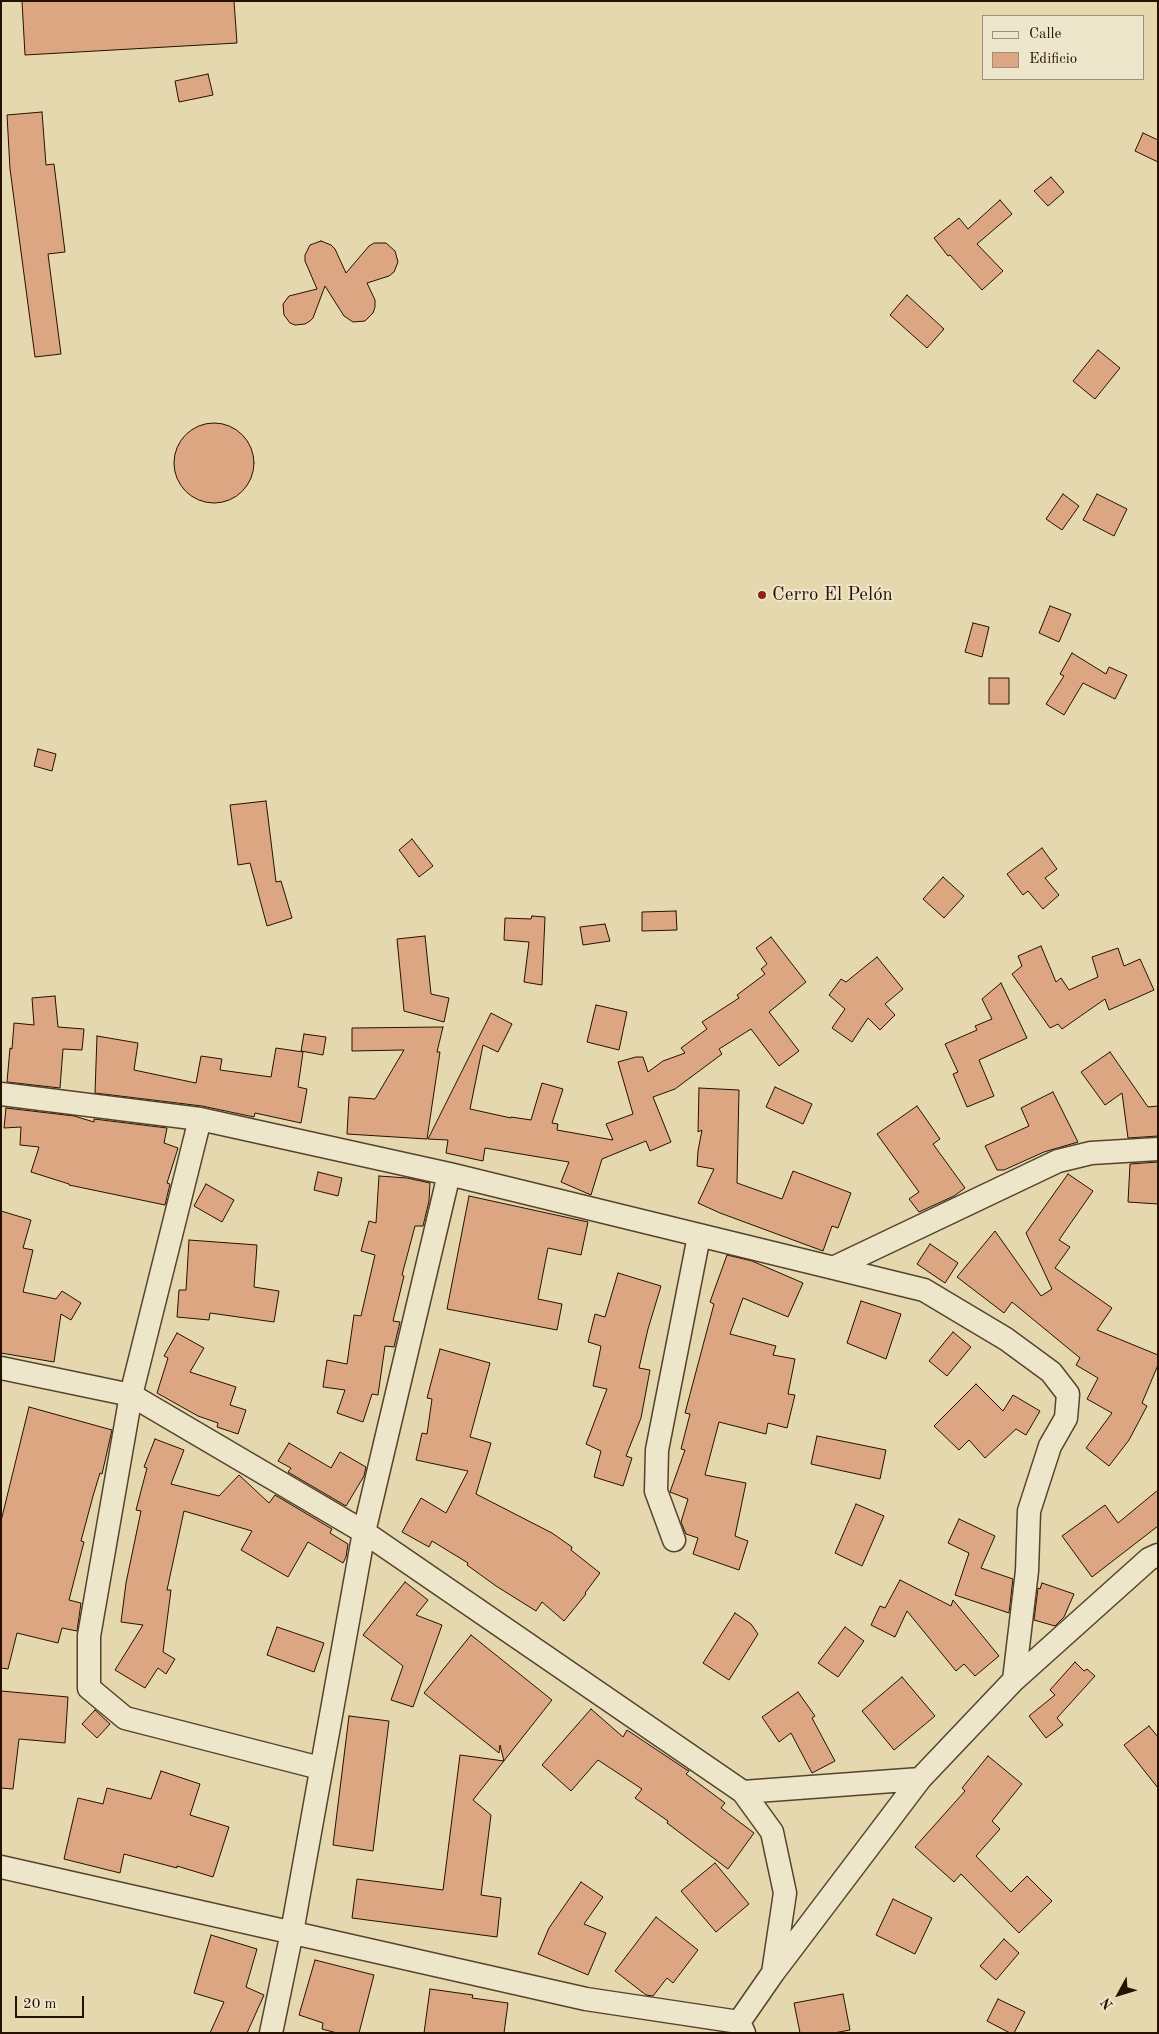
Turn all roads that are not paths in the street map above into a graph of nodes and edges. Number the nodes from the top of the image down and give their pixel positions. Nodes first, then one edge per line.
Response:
1 (1, 1094) edge
2 (200, 1119) junction
3 (1158, 1149) edge
4 (449, 1174) junction
5 (699, 1236) junction
6 (833, 1268) junction
7 (1, 1368) edge
8 (131, 1395) junction
9 (364, 1532) junction
10 (674, 1540) dead end
11 (1158, 1555) edge
12 (1014, 1680) junction
13 (320, 1768) junction
14 (920, 1779) junction
15 (743, 1792) junction
16 (1, 1866) edge
17 (292, 1932) junction
18 (773, 1973) junction
19 (742, 2027) edge
20 (271, 2033) edge

1 - 2 street
2 - 4 street
2 - 8 street
3 - 6 street
4 - 5 street
4 - 9 street
5 - 6 street
5 - 10 street
6 - 12 street
7 - 8 street
8 - 9 street
8 - 13 street
9 - 13 street
9 - 15 street
11 - 12 street
12 - 14 street
13 - 17 street
14 - 15 street
14 - 18 street
15 - 18 street
16 - 17 street
17 - 19 street
17 - 20 street
18 - 19 street

